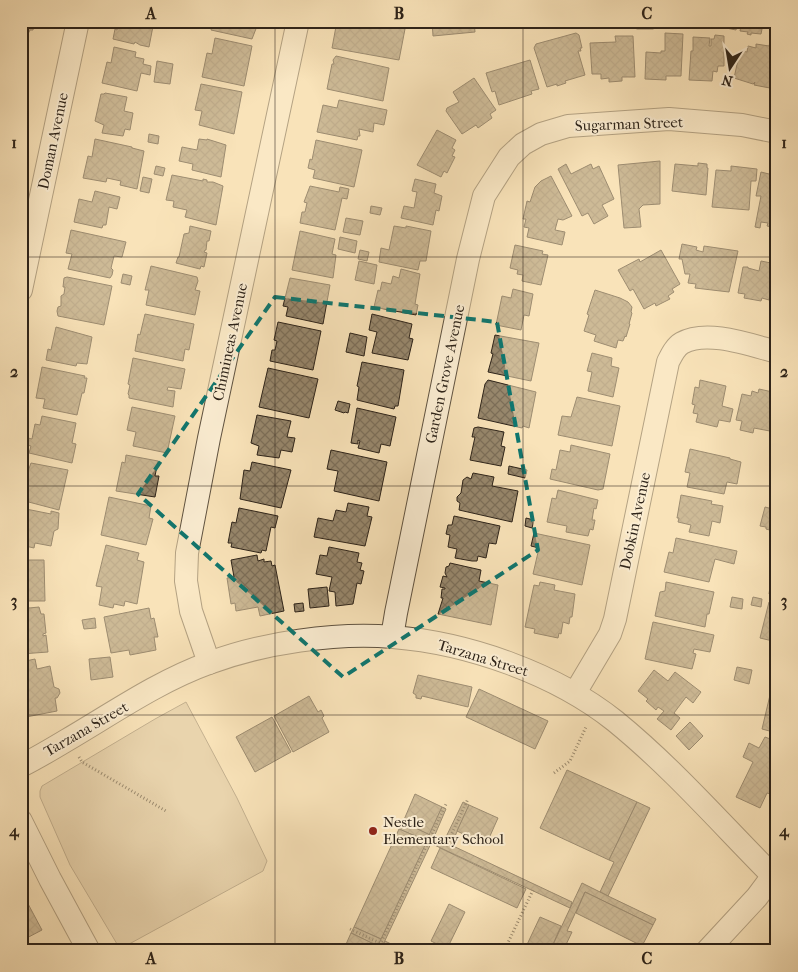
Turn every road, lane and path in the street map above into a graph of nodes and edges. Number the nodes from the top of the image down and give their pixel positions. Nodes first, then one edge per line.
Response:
1 (78, 21) edge
2 (298, 21) edge
3 (777, 132) edge
4 (541, 134) joint
5 (21, 290) edge
6 (777, 352) edge
7 (392, 637) junction
8 (209, 663) junction
9 (575, 693) junction
10 (586, 727) dead end
11 (79, 757) dead end
12 (21, 766) edge
13 (554, 773) dead end
14 (468, 800) dead end
15 (446, 804) dead end
16 (166, 811) dead end
17 (21, 821) edge
18 (446, 846) dead end
19 (775, 876) edge
20 (534, 888) dead end
21 (350, 929) dead end
22 (381, 943) junction
23 (89, 951) edge
24 (378, 951) edge
25 (397, 951) edge
26 (504, 951) edge
27 (707, 951) edge

1 - 5 street, Doman Avenue
2 - 8 street, Chimineas Avenue
3 - 4 street, Sugarman Street
4 - 7 street, Garden Grove Avenue
6 - 9 street, Dobkin Avenue
7 - 8 street, Tarzana Street
7 - 9 street, Tarzana Street
8 - 12 street, Tarzana Street
9 - 19 street, Tarzana Street
10 - 13 path
11 - 16 path
14 - 18 path
15 - 22 path
17 - 23 street
19 - 27 street
20 - 26 path
21 - 22 path
22 - 24 path
22 - 25 path

